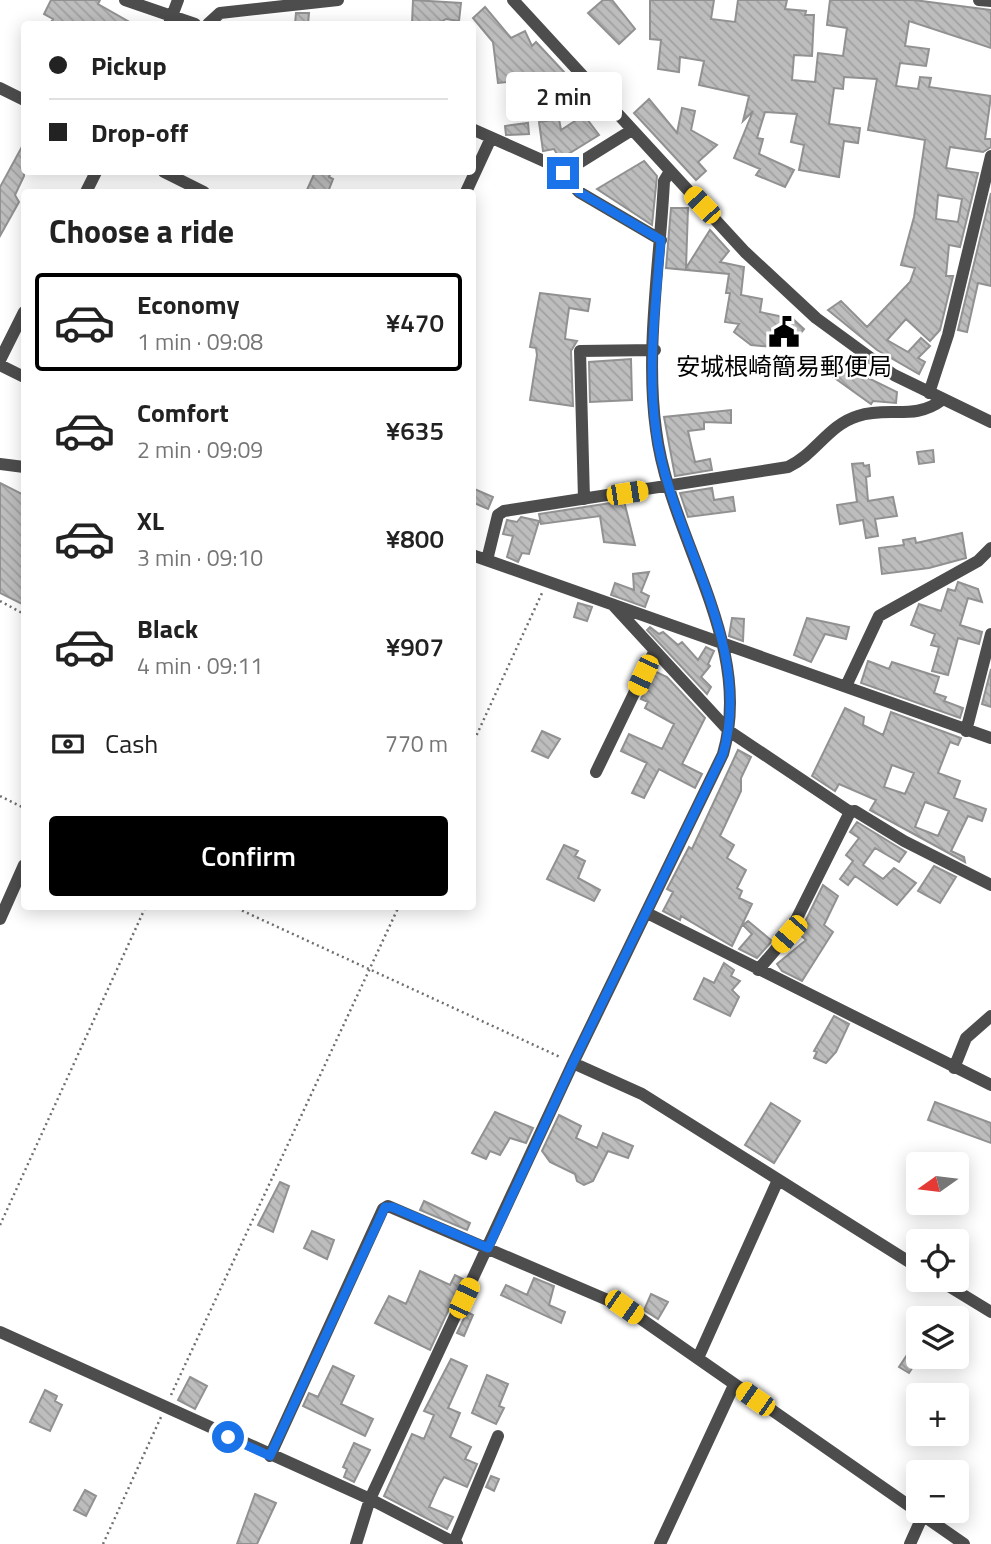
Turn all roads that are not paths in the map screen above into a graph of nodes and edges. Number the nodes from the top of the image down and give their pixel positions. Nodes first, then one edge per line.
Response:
1 (125, 0) edge
2 (178, 0) edge
3 (338, 0) edge
4 (513, 0) edge
5 (979, 0) edge
6 (991, 1) edge
7 (171, 20) edge
8 (211, 21) edge
9 (0, 88) edge
10 (21, 98) edge
11 (632, 130) junction
12 (476, 131) edge
13 (491, 138) junction
14 (991, 156) edge
15 (476, 170) edge
16 (670, 171) junction
17 (563, 173) junction
18 (170, 175) edge
19 (198, 189) edge
20 (661, 240) junction
21 (21, 318) edge
22 (654, 350) junction
23 (0, 362) edge
24 (21, 375) edge
25 (929, 393) junction
26 (942, 400) junction
27 (991, 422) edge
28 (0, 464) edge
29 (21, 467) edge
30 (670, 486) junction
31 (584, 499) junction
32 (991, 548) edge
33 (476, 556) edge
34 (487, 560) junction
35 (612, 604) junction
36 (991, 634) edge
37 (723, 645) junction
38 (654, 652) junction
39 (846, 686) junction
40 (966, 730) junction
41 (729, 731) junction
42 (991, 738) edge
43 (596, 772) dead end
44 (850, 812) junction
45 (21, 872) edge
46 (991, 885) edge
47 (647, 913) junction
48 (0, 919) edge
49 (758, 970) junction
50 (991, 1016) edge
51 (573, 1063) junction
52 (954, 1068) junction
53 (991, 1085) edge
54 (778, 1180) junction
55 (488, 1248) junction
56 (906, 1260) edge
57 (958, 1292) edge
58 (991, 1312) edge
59 (0, 1332) edge
60 (698, 1358) junction
61 (734, 1385) junction
62 (498, 1436) dead end
63 (270, 1456) junction
64 (370, 1499) junction
65 (906, 1503) edge
66 (919, 1523) edge
67 (934, 1523) edge
68 (456, 1543) edge
69 (356, 1544) edge
70 (660, 1544) edge
71 (910, 1544) edge
72 (964, 1544) edge

1 - 7 street
2 - 7 street
3 - 8 street
4 - 11 street
5 - 6 street
9 - 10 street
11 - 16 street
11 - 17 street
12 - 13 street
13 - 15 street
13 - 17 street
14 - 25 street
16 - 20 street
16 - 25 street
17 - 20 street
18 - 19 street
20 - 22 street
21 - 23 street
22 - 30 street
22 - 31 street
23 - 24 street
25 - 26 street
26 - 27 street
26 - 30 street
28 - 29 street
30 - 31 street
30 - 37 street
31 - 34 street
32 - 39 street
33 - 34 street
34 - 35 street
35 - 37 street
35 - 38 street
36 - 40 street
37 - 39 street
37 - 41 street
38 - 41 street
38 - 43 street
39 - 40 street
40 - 42 street
41 - 44 street
41 - 47 street
44 - 46 street
44 - 49 street
45 - 48 street
47 - 49 street
47 - 51 street
49 - 52 street
50 - 52 street
51 - 54 street
51 - 55 street
52 - 53 street
54 - 56 street
54 - 60 street
55 - 60 street
55 - 63 street
55 - 64 street
57 - 58 street
59 - 63 street
60 - 61 street
61 - 65 street
61 - 70 street
62 - 68 street
63 - 64 street
64 - 68 street
64 - 69 street
66 - 71 street
67 - 72 street

